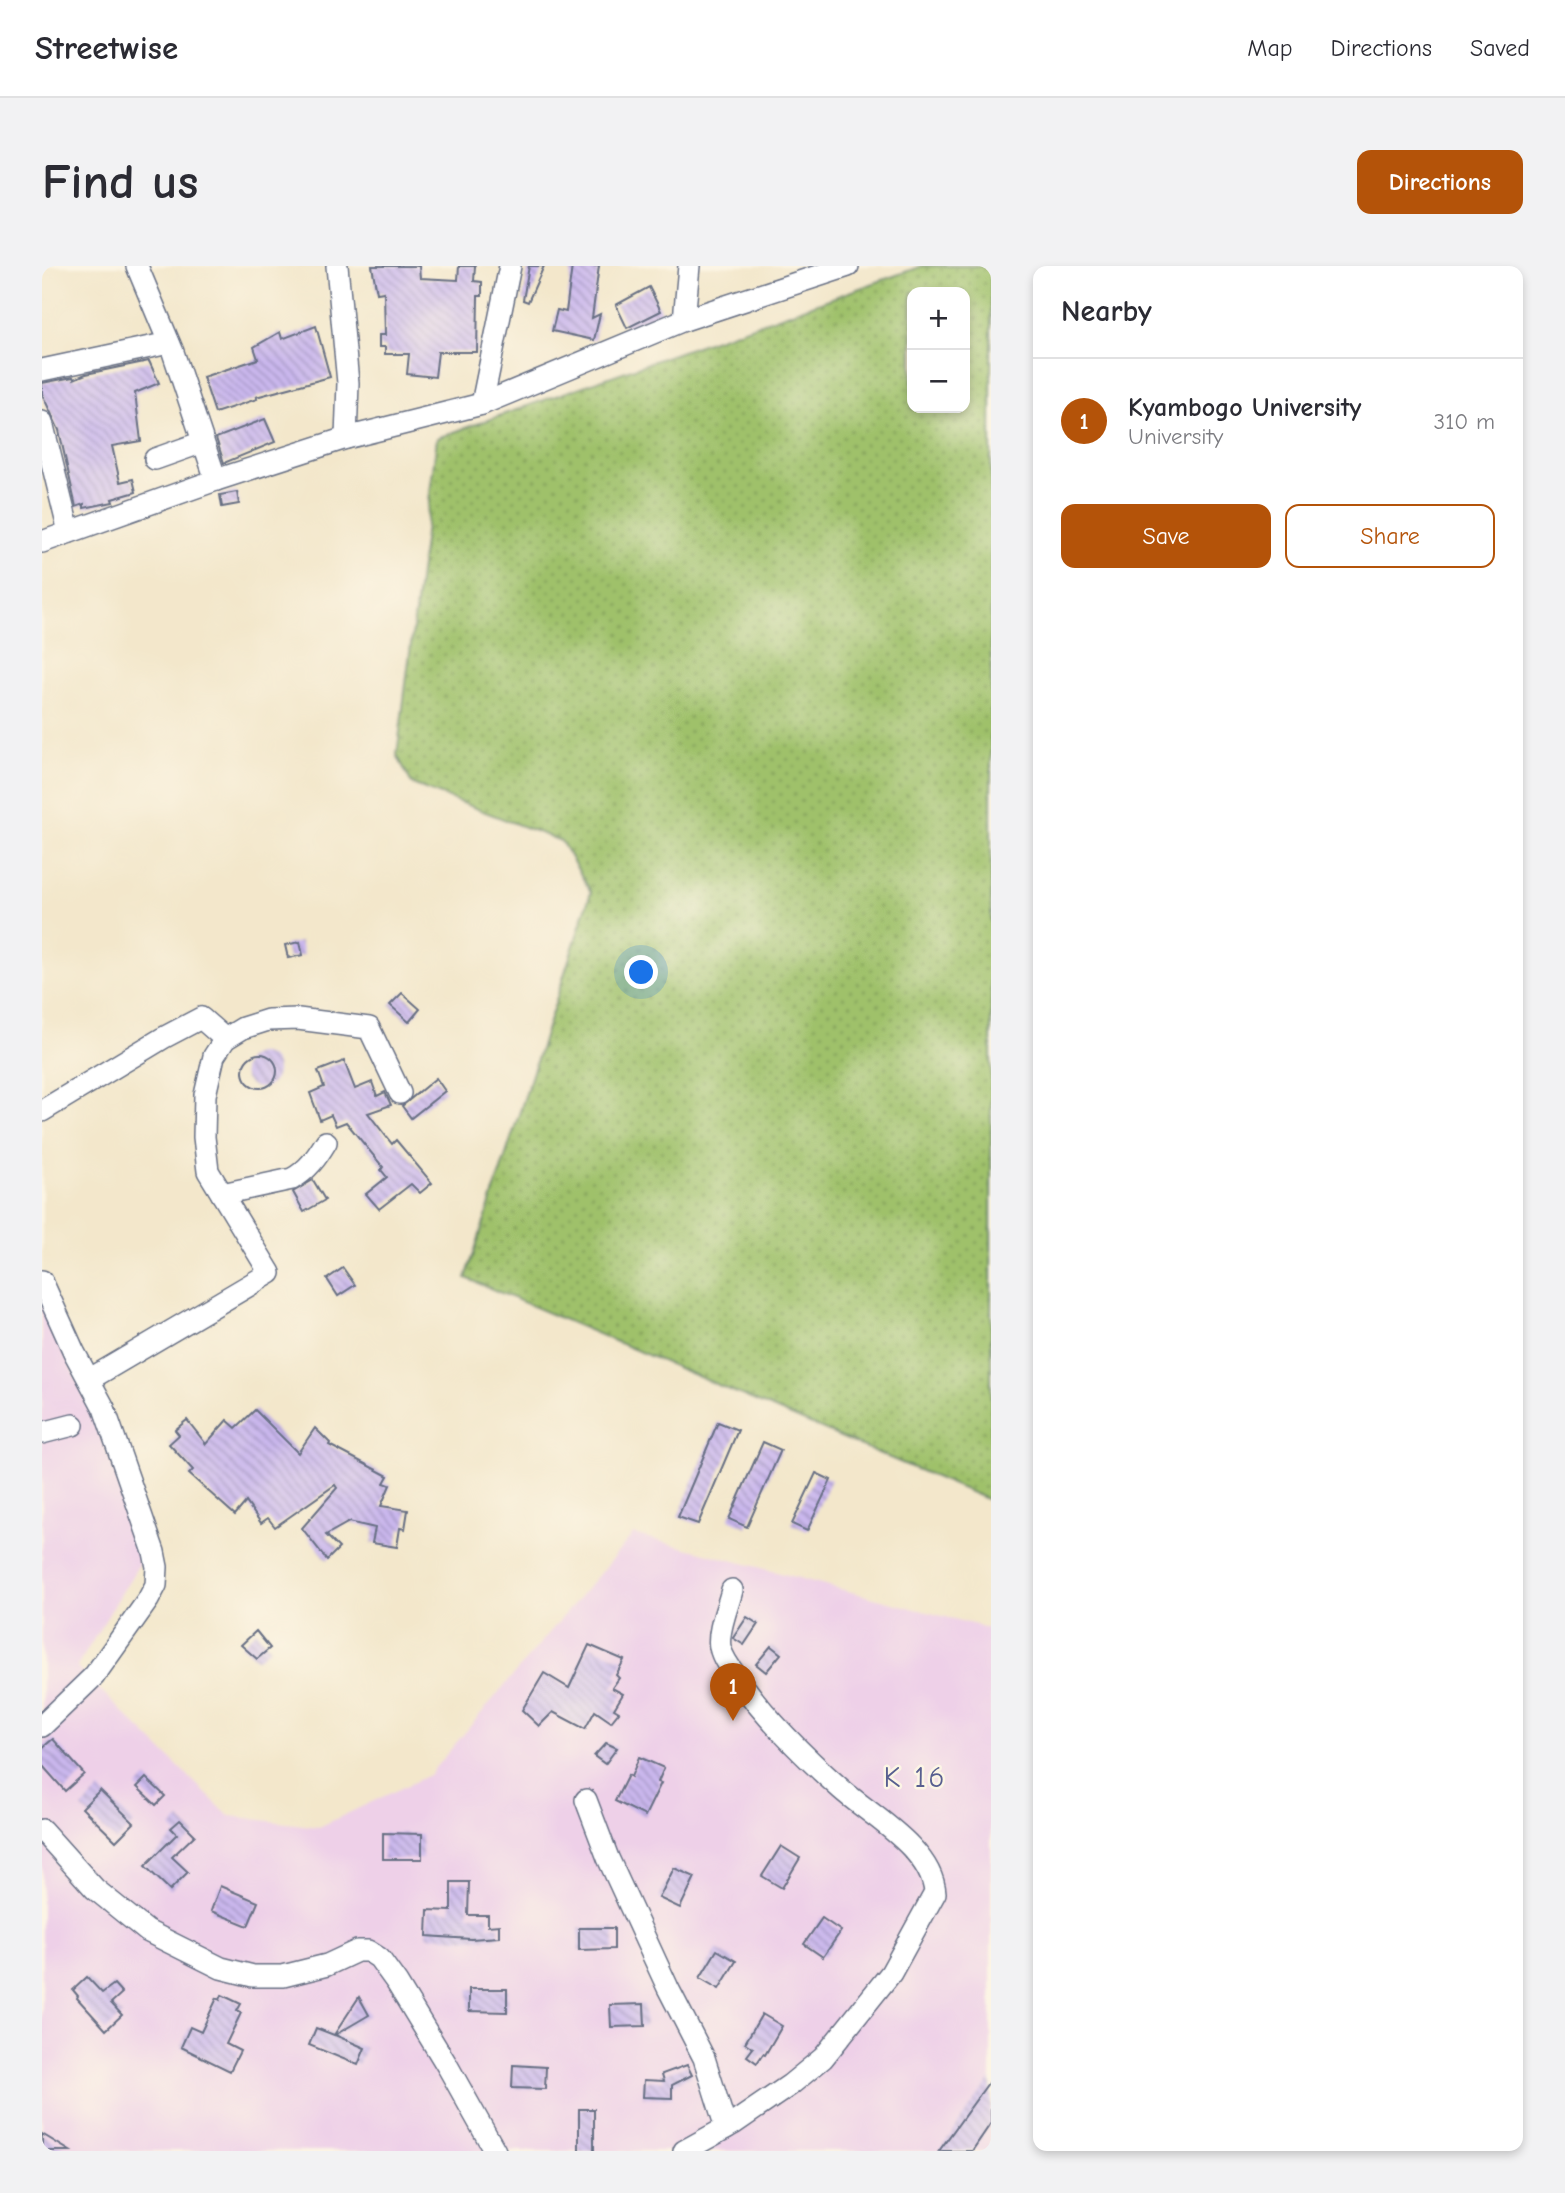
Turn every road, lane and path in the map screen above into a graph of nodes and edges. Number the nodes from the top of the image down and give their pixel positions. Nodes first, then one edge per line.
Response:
1 (137, 266) edge
2 (337, 266) edge
3 (510, 266) edge
4 (689, 266) edge
5 (848, 266) edge
6 (684, 320) junction
7 (169, 343) junction
8 (42, 370) edge
9 (482, 404) junction
10 (42, 422) edge
11 (346, 438) junction
12 (202, 443) junction
13 (155, 459) dead end
14 (216, 480) junction
15 (69, 532) junction
16 (42, 542) edge
17 (225, 1039) junction
18 (401, 1093) dead end
19 (42, 1111) edge
20 (326, 1142) dead end
21 (222, 1194) junction
22 (42, 1281) edge
23 (90, 1379) junction
24 (73, 1425) dead end
25 (42, 1433) edge
26 (732, 1590) dead end
27 (42, 1726) edge
28 (586, 1800) dead end
29 (42, 1830) edge
30 (726, 2128) junction
31 (495, 2151) edge
32 (684, 2151) edge

1 - 7 street
2 - 11 street
3 - 9 street
4 - 6 street
5 - 6 street
6 - 9 street
7 - 8 street
7 - 12 street
9 - 11 street
10 - 15 street
11 - 14 street
12 - 13 street
12 - 14 street
14 - 15 street
15 - 16 street
17 - 18 street
17 - 19 street
17 - 21 street
20 - 21 street
21 - 23 street
22 - 23 street
23 - 27 street
24 - 25 street
26 - 30 street
28 - 30 street
29 - 31 street
30 - 32 street

